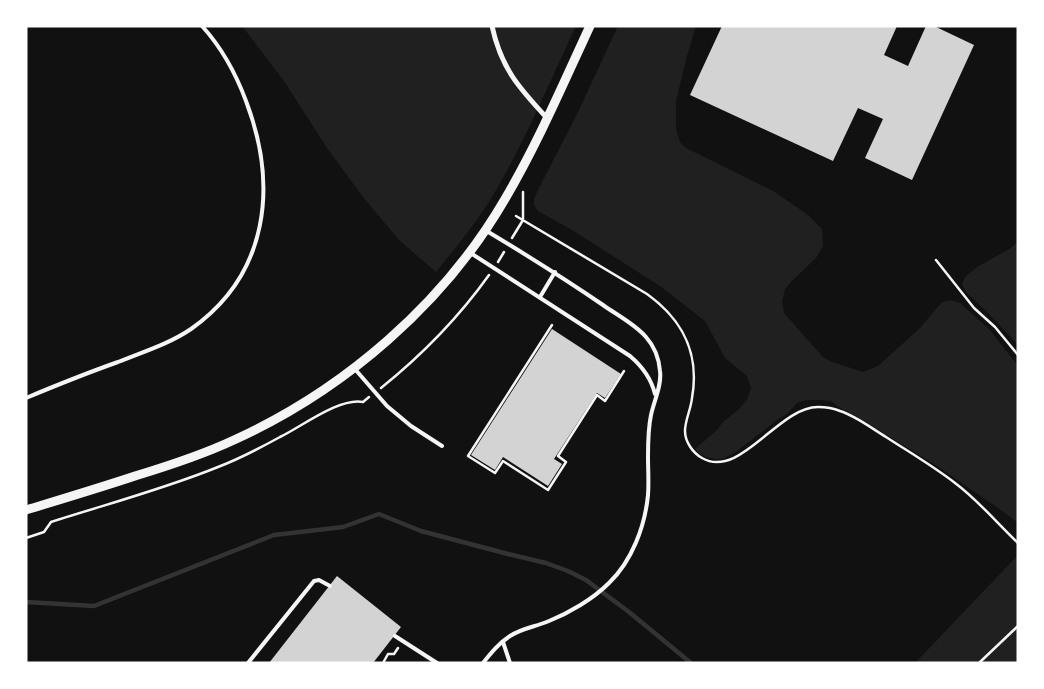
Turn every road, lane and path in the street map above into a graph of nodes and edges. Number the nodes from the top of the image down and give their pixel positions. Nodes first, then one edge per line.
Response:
1 (202, 26) edge
2 (492, 26) edge
3 (590, 26) edge
4 (547, 118) junction
5 (522, 168) junction
6 (516, 216) dead end
7 (523, 220) junction
8 (486, 230) junction
9 (509, 244) junction
10 (469, 252) junction
11 (936, 260) dead end
12 (494, 268) junction
13 (555, 272) junction
14 (540, 297) junction
15 (552, 325) dead end
16 (1018, 355) edge
17 (354, 368) junction
18 (624, 371) dead end
19 (376, 392) junction
20 (656, 396) junction
21 (26, 398) edge
22 (442, 446) dead end
23 (26, 510) edge
24 (1018, 543) edge
25 (330, 586) dead end
26 (1018, 626) edge
27 (395, 636) dead end
28 (503, 642) junction
29 (399, 647) dead end
30 (248, 663) edge
31 (383, 663) edge
32 (437, 663) edge
33 (483, 663) edge
34 (510, 663) edge
35 (979, 663) edge

1 - 21 lane
2 - 4 street
3 - 4 street
4 - 5 street
5 - 7 path
5 - 8 street
6 - 7 path
7 - 9 path
7 - 24 path
8 - 9 lane
8 - 10 street
9 - 12 path
9 - 13 lane
10 - 12 lane
10 - 17 street
11 - 16 path
12 - 14 lane
12 - 19 path
13 - 14 lane
13 - 20 lane
14 - 20 lane
15 - 18 path
17 - 19 lane
17 - 23 street
19 - 22 lane
20 - 28 lane
25 - 30 lane
26 - 35 path
27 - 32 lane
28 - 33 lane
28 - 34 lane
29 - 31 path

